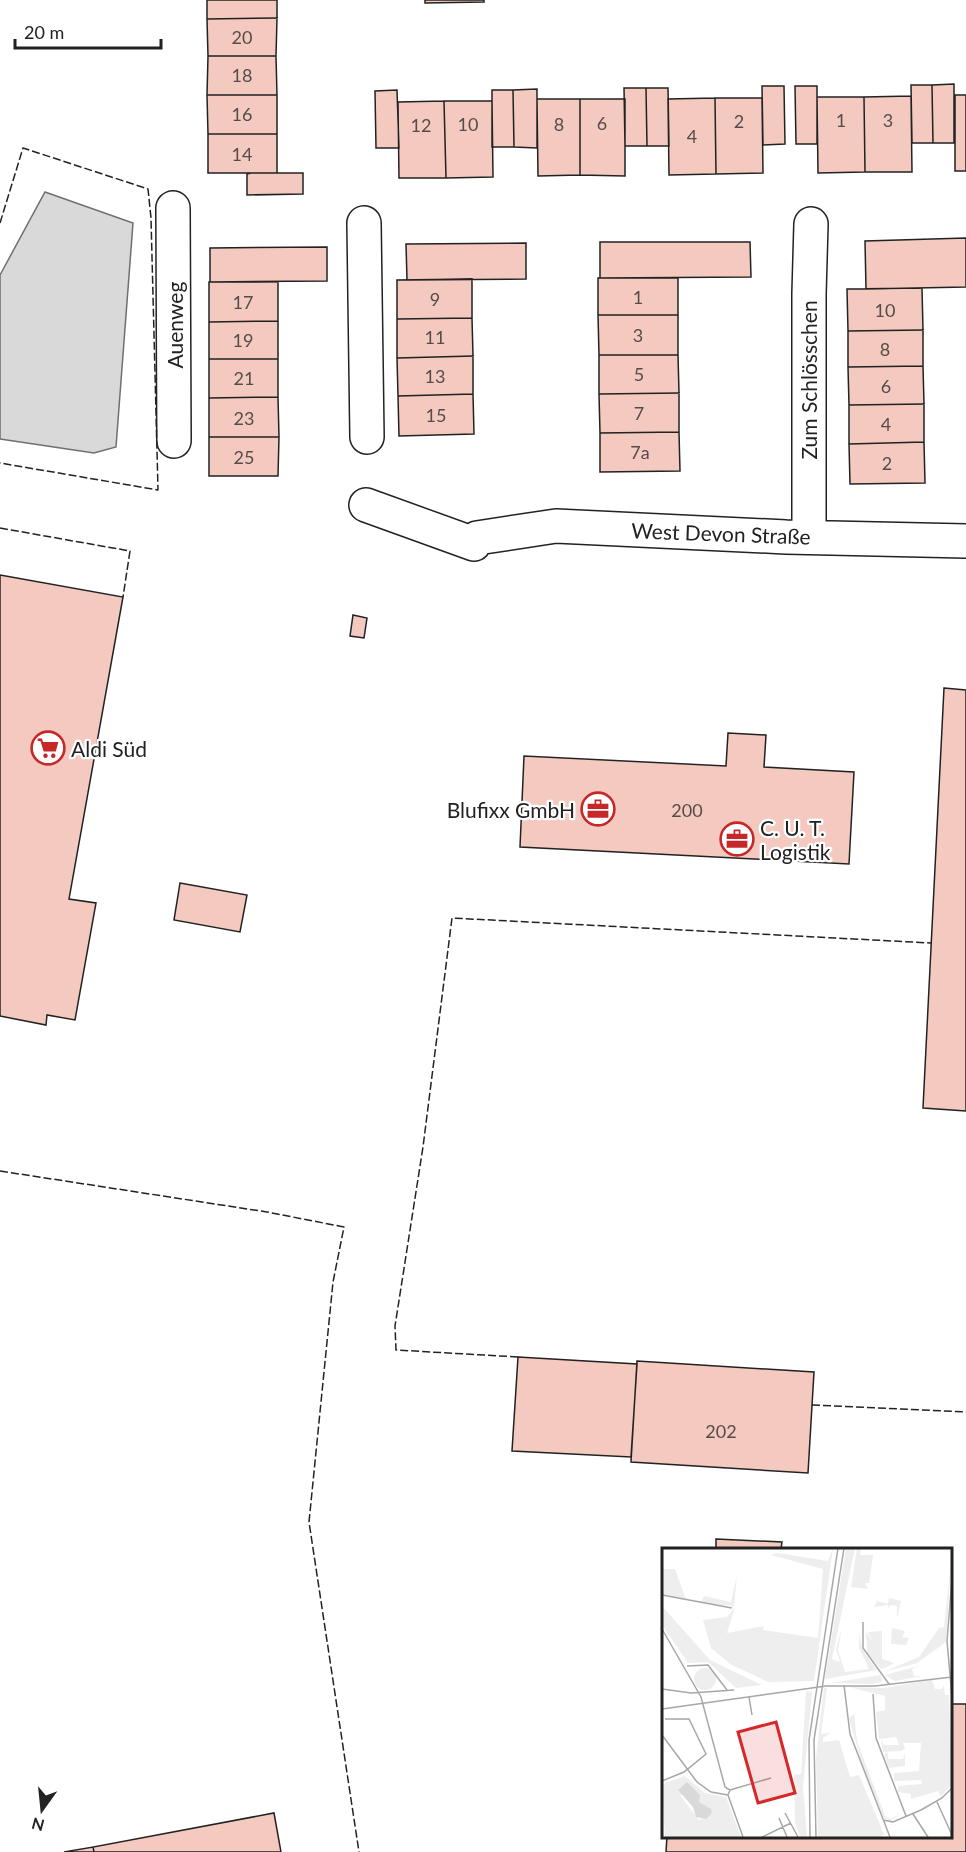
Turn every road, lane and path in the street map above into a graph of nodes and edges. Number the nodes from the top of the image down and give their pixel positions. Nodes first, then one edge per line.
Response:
1 (173, 208) dead end
2 (364, 223) dead end
3 (811, 224) dead end
4 (367, 437) dead end
5 (174, 441) dead end
6 (366, 505) dead end
7 (809, 537) junction
8 (966, 541) edge

1 - 5 street, Auenweg
2 - 4 street
3 - 7 street, Zum Schlösschen
6 - 7 street, West Devon Straße
7 - 8 street, West Devon Straße

